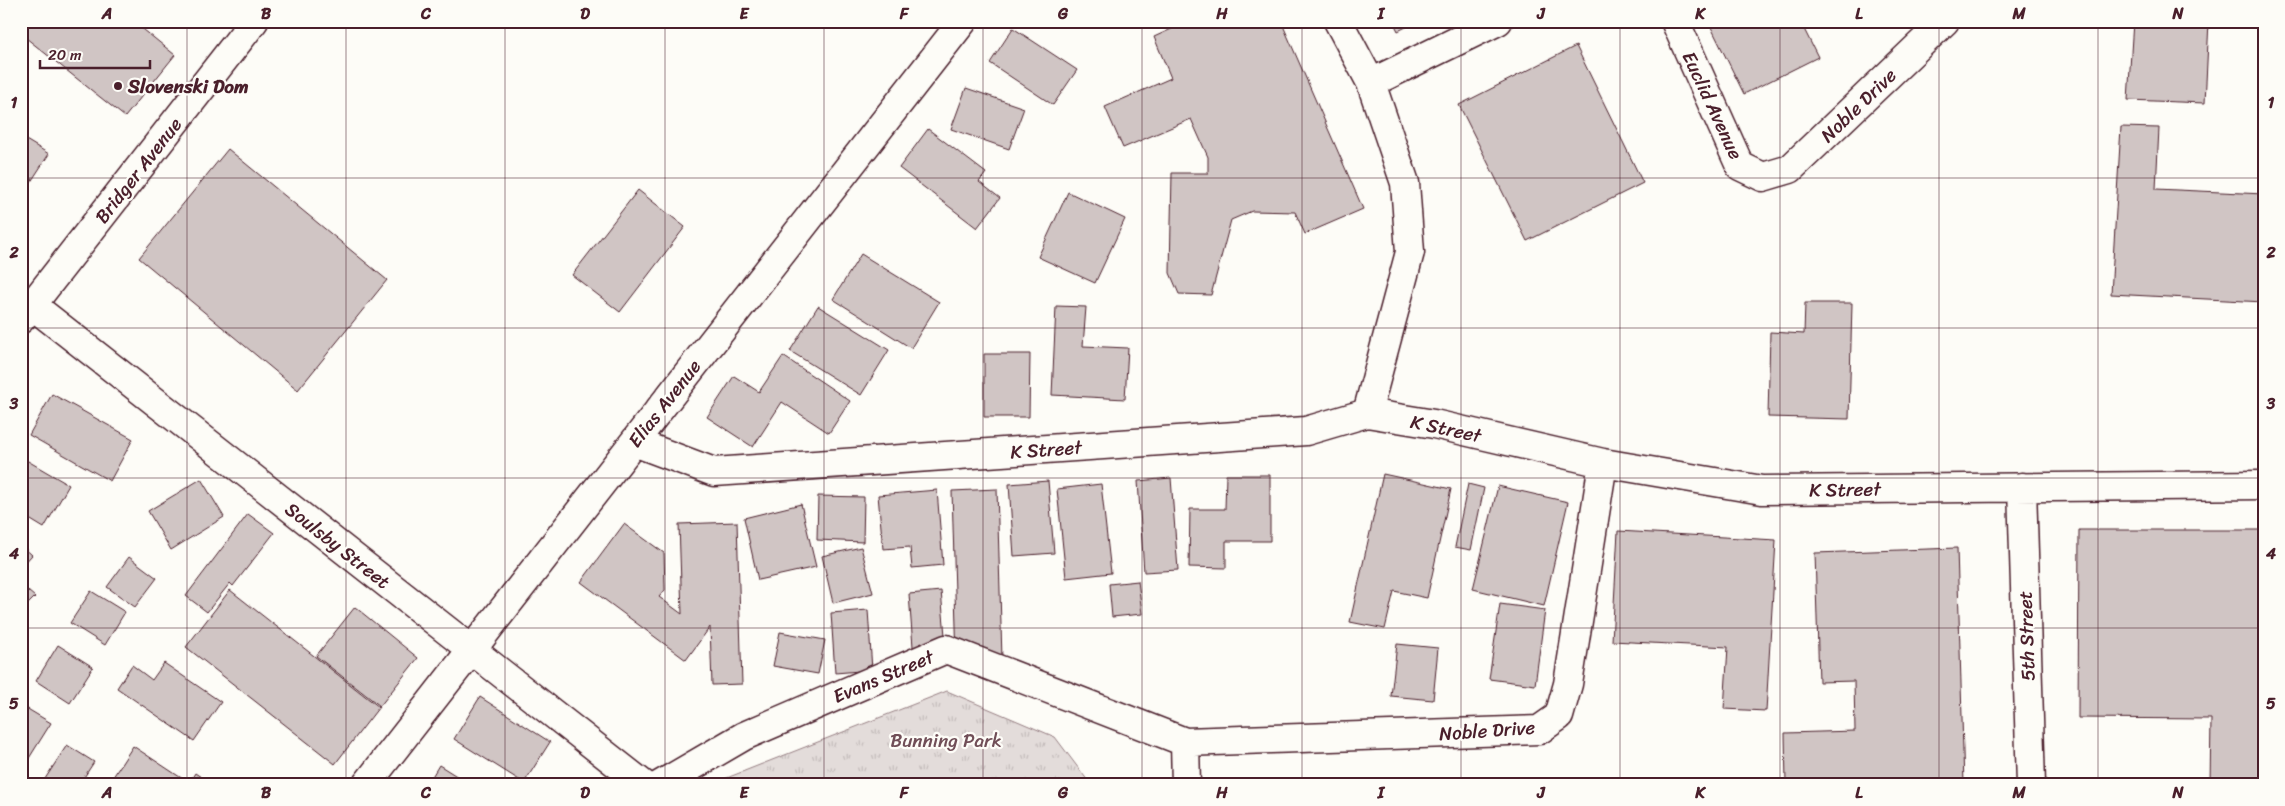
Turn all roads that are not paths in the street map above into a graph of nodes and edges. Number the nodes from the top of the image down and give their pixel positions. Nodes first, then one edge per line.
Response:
1 (254, 21) edge
2 (963, 21) edge
3 (1338, 21) edge
4 (1498, 21) edge
5 (1675, 21) edge
6 (1945, 21) edge
7 (1371, 83) junction
8 (1763, 177) joint
9 (27, 312) edge
10 (1367, 413) junction
11 (634, 442) junction
12 (1603, 462) junction
13 (2264, 485) edge
14 (2022, 487) junction
15 (471, 649) junction
16 (1185, 742) junction
17 (366, 785) edge
18 (644, 785) edge
19 (660, 785) edge
20 (1186, 785) edge
21 (2031, 785) edge

1 - 9 street, Bridger Avenue
2 - 11 street, Elias Avenue
3 - 7 street
4 - 7 street
5 - 8 street, Euclid Avenue
6 - 8 street, Noble Drive
7 - 10 street
9 - 15 street, Soulsby Street
10 - 11 street, K Street
10 - 12 street, K Street
11 - 15 street, Elias Avenue
12 - 14 street, K Street
12 - 16 street, Noble Drive
13 - 14 street, K Street
14 - 21 street, 5th Street
15 - 17 street, Elias Avenue
15 - 18 street, Soulsby Street
16 - 19 street, Evans Street
16 - 20 street

